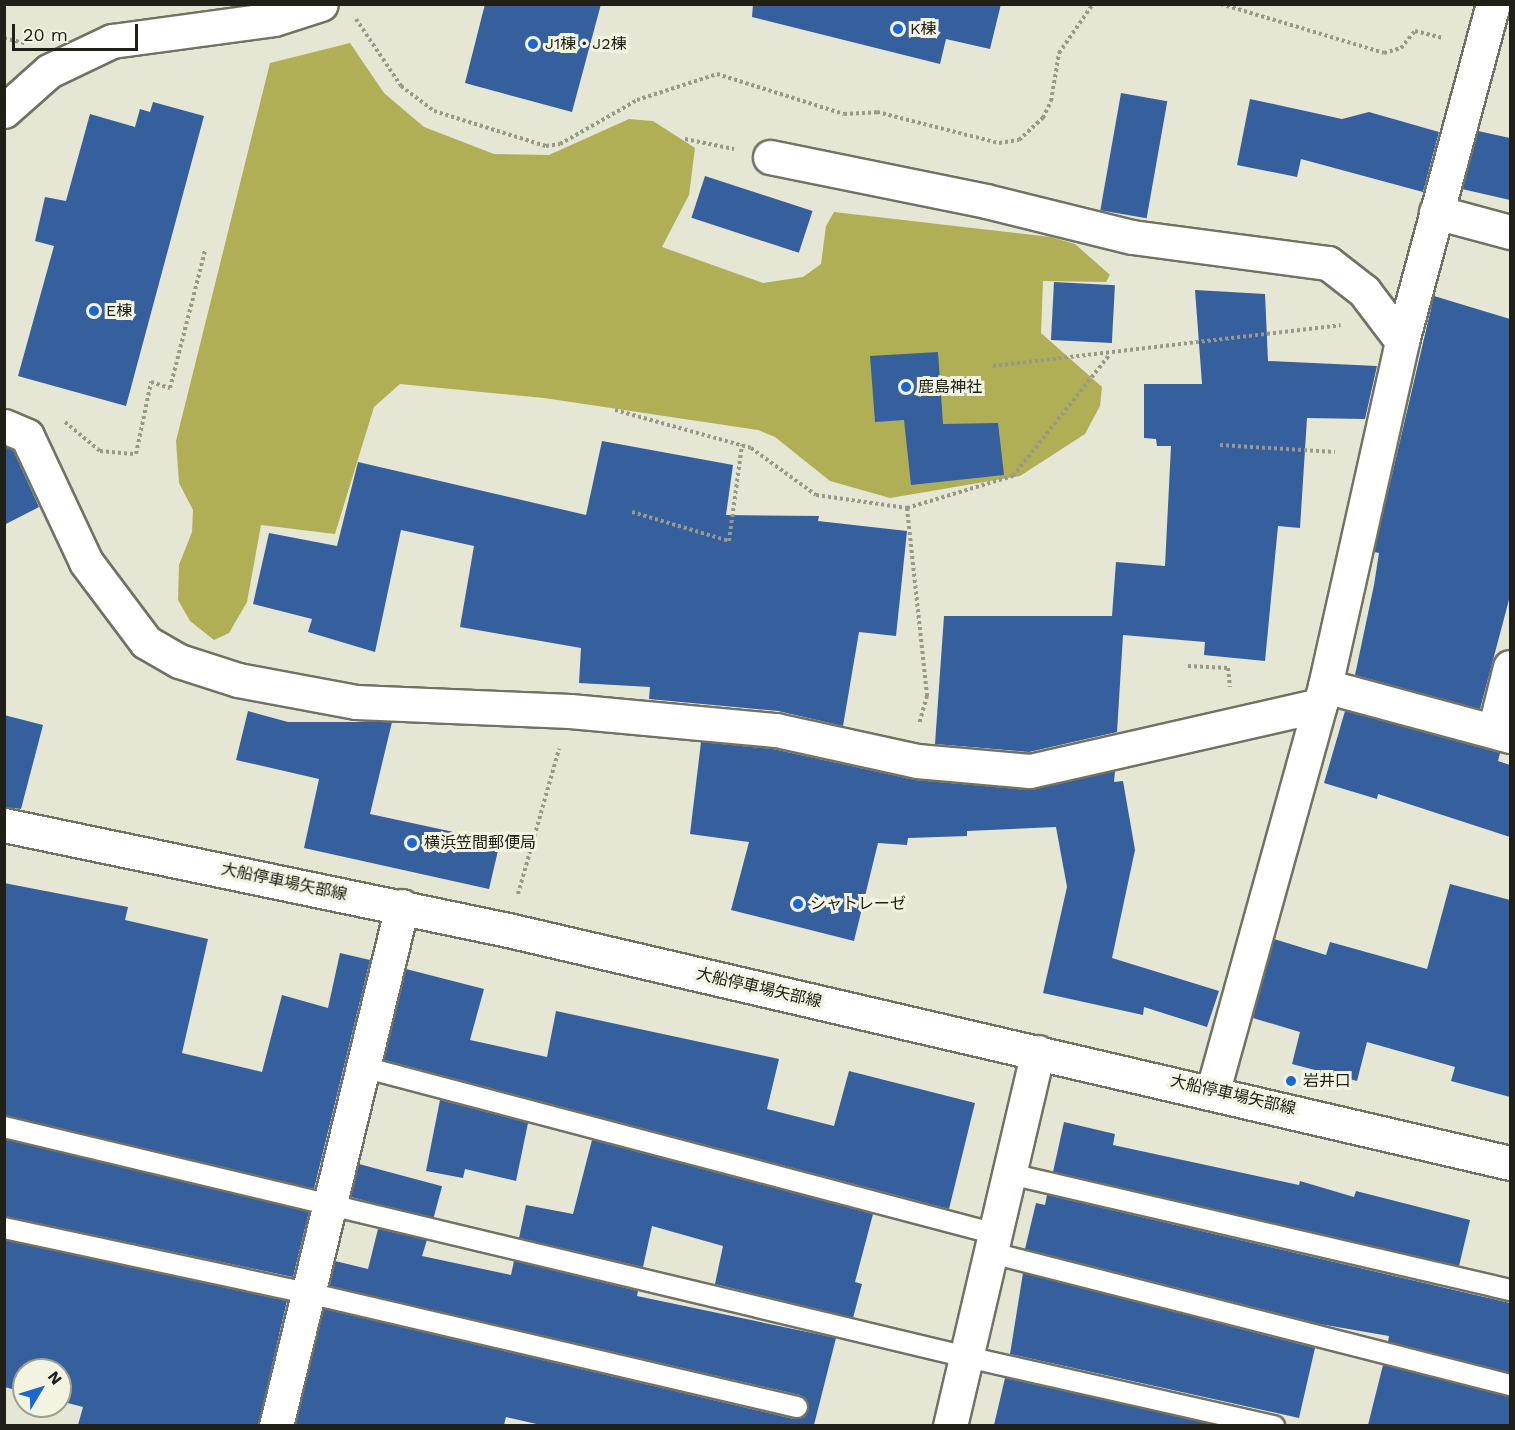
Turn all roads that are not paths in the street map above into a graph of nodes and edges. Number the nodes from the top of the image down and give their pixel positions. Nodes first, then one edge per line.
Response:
1 (321, 4) edge
2 (1493, 4) edge
3 (4, 111) edge
4 (770, 157) road end
5 (1436, 212) junction
6 (1510, 232) edge
7 (1402, 341) junction
8 (4, 426) edge
9 (1510, 667) edge
10 (1322, 696) junction
11 (1502, 733) edge
12 (4, 825) edge
13 (402, 906) junction
14 (1038, 1052) junction
15 (363, 1067) junction
16 (1213, 1090) junction
17 (4, 1127) edge
18 (1510, 1162) edge
19 (1010, 1174) junction
20 (330, 1203) junction
21 (4, 1228) edge
22 (994, 1243) junction
23 (1510, 1290) edge
24 (308, 1293) junction
25 (967, 1357) junction
26 (1510, 1385) edge
27 (797, 1407) dead end
28 (276, 1425) edge
29 (950, 1425) edge
30 (1274, 1425) edge

1 - 3 street
2 - 5 street
4 - 7 street
5 - 6 street
5 - 7 street
7 - 10 street
8 - 10 street
9 - 11 street
10 - 11 street
10 - 16 street
12 - 13 street, 大船停車場矢部線
13 - 14 street, 大船停車場矢部線
13 - 15 street
14 - 16 street, 大船停車場矢部線
14 - 19 street
15 - 20 street
15 - 22 lane
16 - 18 street, 大船停車場矢部線
17 - 20 lane
19 - 22 street
19 - 23 lane
20 - 24 street
20 - 25 lane
21 - 24 lane
22 - 25 street
22 - 26 lane
24 - 27 lane
24 - 28 street
25 - 29 street
25 - 30 lane

